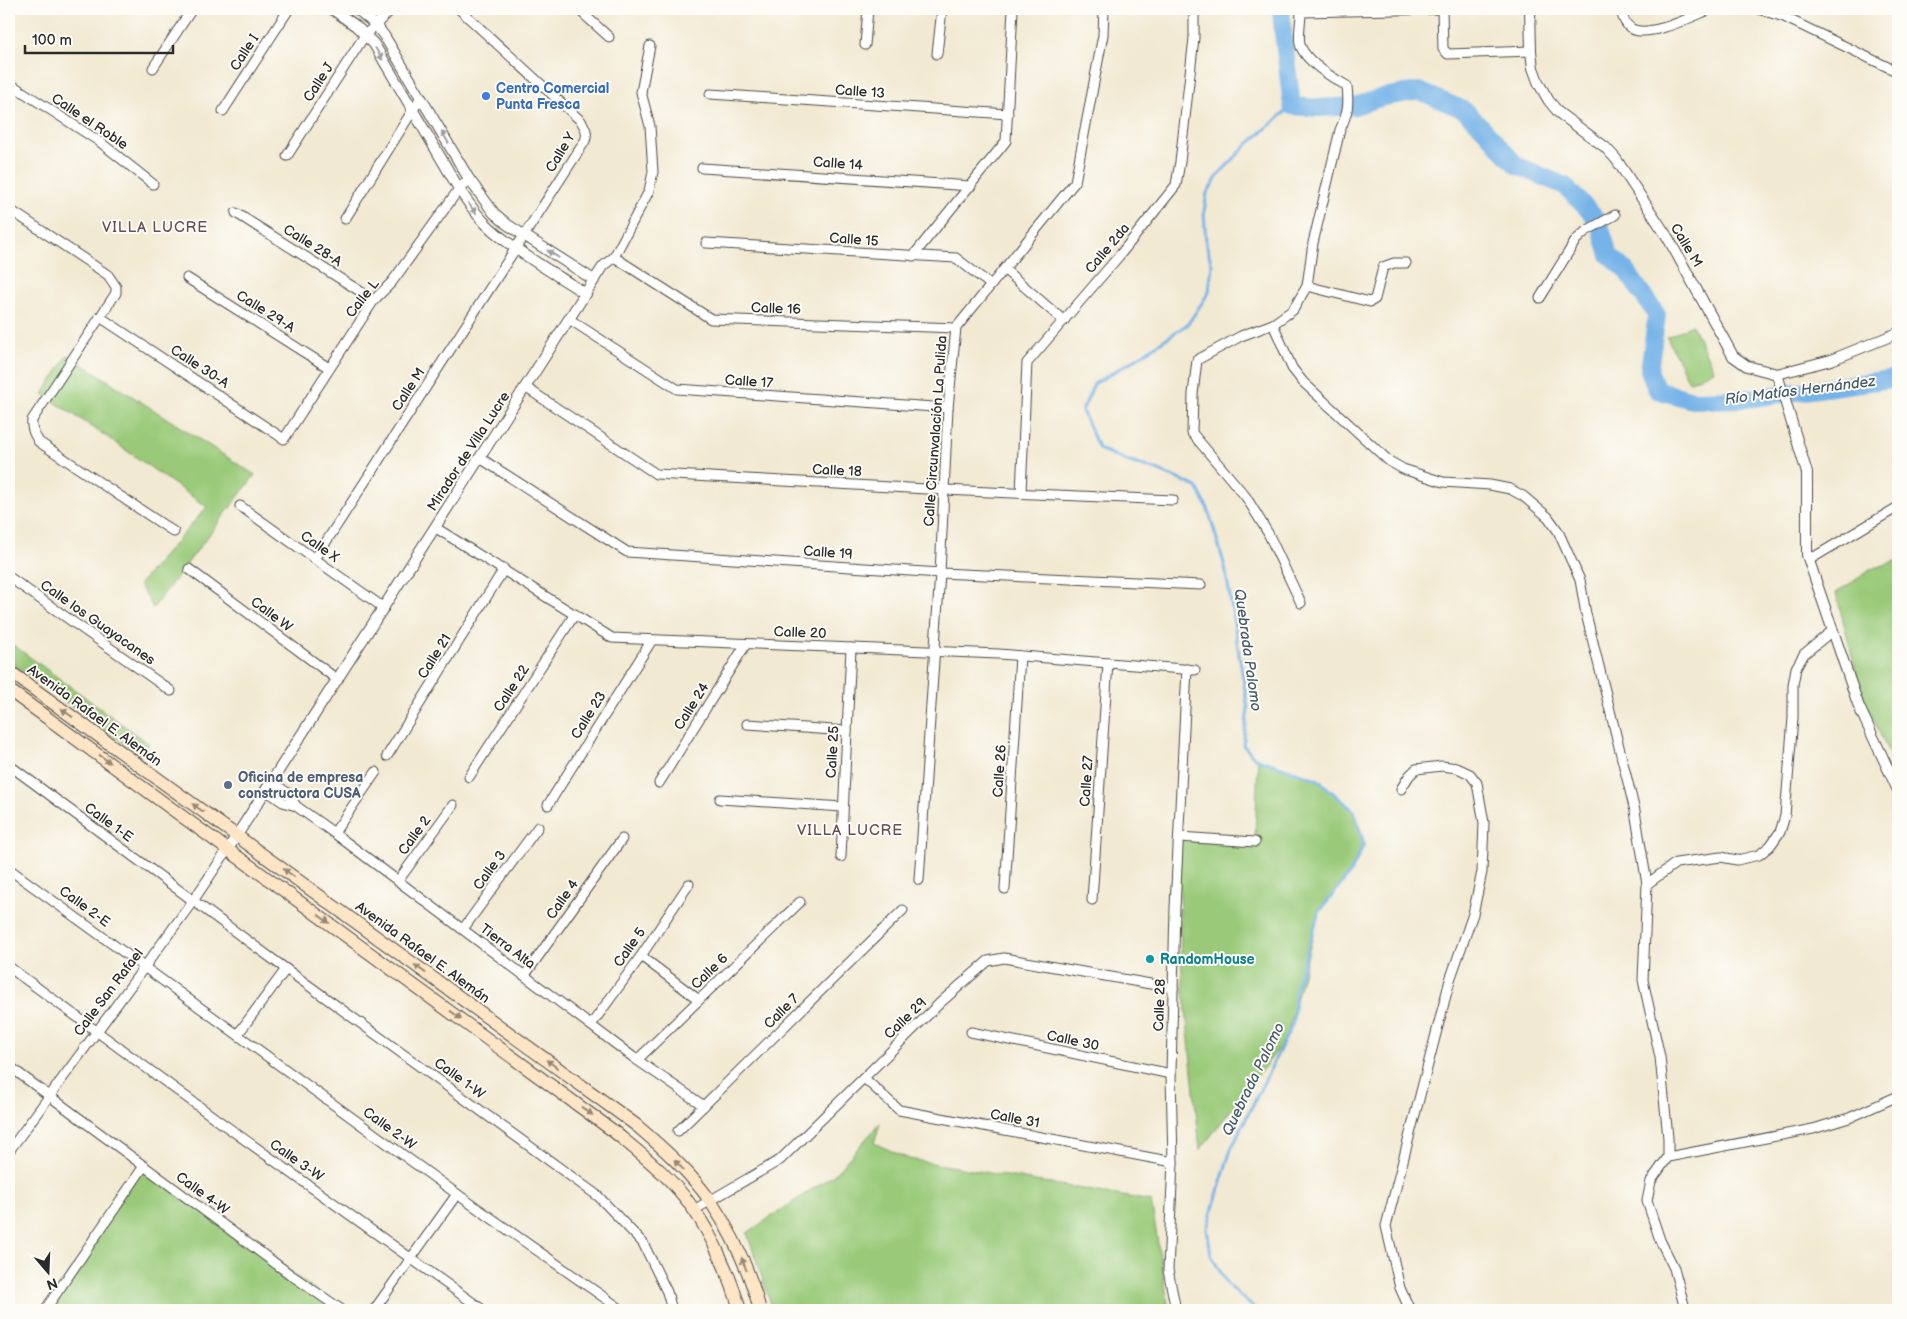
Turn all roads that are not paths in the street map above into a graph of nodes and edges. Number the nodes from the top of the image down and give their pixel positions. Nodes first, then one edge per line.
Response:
1 (192, 9) edge
2 (289, 9) edge
3 (332, 9) edge
4 (357, 9) edge
5 (392, 9) edge
6 (459, 9) edge
7 (578, 9) edge
8 (868, 9) edge
9 (942, 9) edge
10 (1013, 9) edge
11 (1104, 9) edge
12 (1194, 9) edge
13 (1442, 9) edge
14 (1530, 9) edge
15 (1621, 9) edge
16 (1711, 9) edge
17 (1758, 9) edge
18 (1362, 10) edge
19 (376, 25) junction
20 (365, 35) junction
21 (609, 37) dead end
22 (865, 45) dead end
23 (650, 46) dead end
24 (1531, 51) junction
25 (937, 54) dead end
26 (153, 68) dead end
27 (1898, 72) edge
28 (9, 83) edge
29 (710, 94) dead end
30 (421, 97) junction
31 (223, 110) dead end
32 (413, 110) junction
33 (1008, 114) junction
34 (287, 156) dead end
35 (702, 168) dead end
36 (469, 179) junction
37 (154, 184) dead end
38 (971, 186) junction
39 (459, 189) junction
40 (9, 209) edge
41 (236, 213) dead end
42 (494, 213) junction
43 (1615, 215) dead end
44 (345, 219) dead end
45 (484, 222) junction
46 (524, 235) junction
47 (706, 243) dead end
48 (516, 246) junction
49 (913, 256) junction
50 (614, 257) junction
51 (1406, 263) dead end
52 (1004, 269) junction
53 (187, 278) dead end
54 (594, 280) junction
55 (991, 285) junction
56 (1306, 286) junction
57 (586, 294) junction
58 (1540, 298) dead end
59 (374, 300) junction
60 (100, 317) junction
61 (569, 319) junction
62 (1064, 321) junction
63 (1273, 324) junction
64 (956, 328) junction
65 (1898, 333) edge
66 (329, 368) junction
67 (1779, 378) junction
68 (525, 388) junction
69 (948, 408) junction
70 (284, 438) joint
71 (480, 458) junction
72 (944, 490) junction
73 (1021, 492) junction
74 (1173, 500) dead end
75 (240, 506) dead end
76 (1898, 507) edge
77 (436, 528) junction
78 (174, 532) dead end
79 (315, 559) junction
80 (1809, 560) junction
81 (189, 569) dead end
82 (504, 569) junction
83 (940, 573) junction
84 (9, 577) edge
85 (1201, 585) dead end
86 (1301, 603) dead end
87 (384, 608) junction
88 (575, 614) junction
89 (1832, 631) junction
90 (652, 640) junction
91 (746, 644) junction
92 (851, 648) junction
93 (935, 652) junction
94 (1020, 656) junction
95 (1108, 663) junction
96 (1191, 669) joint
97 (9, 671) edge
98 (338, 680) junction
99 (9, 690) edge
100 (171, 691) dead end
101 (747, 724) dead end
102 (847, 731) junction
103 (387, 756) dead end
104 (9, 765) edge
105 (376, 772) dead end
106 (469, 777) dead end
107 (659, 783) dead end
108 (270, 787) junction
109 (1401, 789) dead end
110 (1898, 790) edge
111 (720, 799) dead end
112 (453, 805) dead end
113 (548, 805) dead end
114 (843, 807) junction
115 (538, 827) dead end
116 (334, 833) junction
117 (238, 836) junction
118 (1179, 838) junction
119 (622, 839) dead end
120 (1255, 842) dead end
121 (228, 849) junction
122 (841, 857) dead end
123 (9, 868) edge
124 (919, 880) dead end
125 (398, 881) junction
126 (689, 884) dead end
127 (1647, 884) junction
128 (1005, 888) dead end
129 (1092, 900) dead end
130 (193, 901) junction
131 (800, 902) dead end
132 (903, 910) dead end
133 (463, 929) junction
134 (641, 956) junction
135 (144, 966) junction
136 (9, 968) edge
137 (286, 969) junction
138 (525, 976) junction
139 (1173, 988) junction
140 (699, 1000) junction
141 (591, 1026) junction
142 (96, 1032) junction
143 (971, 1032) dead end
144 (238, 1034) junction
145 (637, 1060) junction
146 (9, 1066) edge
147 (1171, 1074) junction
148 (864, 1078) junction
149 (50, 1095) junction
150 (1898, 1096) edge
151 (704, 1106) junction
152 (678, 1131) dead end
153 (9, 1151) edge
154 (1668, 1158) junction
155 (1173, 1162) junction
156 (144, 1166) junction
157 (457, 1194) junction
158 (711, 1202) junction
159 (694, 1210) junction
160 (411, 1258) junction
161 (339, 1309) edge
162 (45, 1310) edge
163 (374, 1310) edge
164 (484, 1310) edge
165 (622, 1310) edge
166 (672, 1310) edge
167 (740, 1310) edge
168 (760, 1310) edge
169 (1176, 1310) edge
170 (1410, 1310) edge
171 (1684, 1310) edge

1 - 26 street
2 - 31 street, Calle I
3 - 20 street
4 - 19 street
5 - 19 street, Calle J
6 - 46 street, Calle Y
7 - 21 street
8 - 22 street
9 - 25 street
10 - 33 street
11 - 52 street, Calle Circunvalación La Pulida
12 - 62 street, Calle 2da
13 - 18 street
13 - 24 street
14 - 24 street, Calle M
15 - 16 street
17 - 27 street
18 - 56 street
19 - 20 street, Calle J
19 - 30 street
20 -> 32 street
20 - 34 street, Calle J
23 - 50 street, Mirador de Villa Lucre
24 - 67 street, Calle M
28 - 37 street, Calle el Roble
29 - 33 street, Calle 13
30 - 32 street
36 -> 30 street
32 - 39 street
32 - 44 street
33 - 38 street
35 - 38 street, Calle 14
36 - 39 street, Calle L
36 - 42 street
38 - 49 street
39 -> 45 street
39 - 59 street, Calle L
40 - 60 street
41 - 59 street, Calle 28-A
42 - 45 street
42 - 46 street
43 - 58 street
45 - 48 street
46 - 48 street, Calle M
54 -> 46 street
47 - 49 street, Calle 15
48 - 57 street
48 - 79 street, Calle M
49 - 55 street, Calle 15
50 - 54 street, Mirador de Villa Lucre
50 - 64 street, Calle 16
51 - 56 street
52 - 55 street, Calle Circunvalación La Pulida
52 - 62 street
53 - 66 street, Calle 29-A
54 - 57 street, Mirador de Villa Lucre
55 - 64 street, Calle Circunvalación La Pulida
56 - 63 street
57 - 61 street, Mirador de Villa Lucre
59 - 66 street, Calle L
60 - 70 street, Calle 30-A
60 - 78 street
61 - 68 street, Mirador de Villa Lucre
61 - 69 street, Calle 17
62 - 73 street, Calle 2da
63 - 86 street
63 - 127 street
64 - 69 street, Calle Circunvalación La Pulida
65 - 67 street, Calle M
66 - 70 street, Calle L
67 - 80 street
68 - 71 street, Mirador de Villa Lucre
68 - 72 street, Calle 18
69 - 72 street, Calle Circunvalación La Pulida
71 - 77 street, Mirador de Villa Lucre
71 - 83 street, Calle 19
72 - 73 street, Calle 18
72 - 83 street, Calle Circunvalación La Pulida
73 - 74 street, Calle 18
75 - 79 street, Calle X
76 - 80 street
77 - 82 street, Calle 20
77 - 87 street, Mirador de Villa Lucre
79 - 87 street, Calle X
80 - 89 street
81 - 98 street, Calle W
82 - 88 street, Calle 20
82 - 103 street, Calle 21
83 - 85 street, Calle 19
83 - 93 street, Calle Circunvalación La Pulida
84 - 100 street, Calle los Guayacanes
87 - 98 street, Mirador de Villa Lucre
88 - 90 street, Calle 20
88 - 106 street, Calle 22
89 - 110 street
89 - 127 street
90 - 91 street, Calle 20
90 - 113 street, Calle 23
91 - 92 street, Calle 20
91 - 107 street, Calle 24
92 - 93 street, Calle 20
92 - 102 street, Calle 25
93 - 94 street, Calle 20
93 - 124 street, Calle Circunvalación La Pulida
94 - 95 street, Calle 20
94 - 128 street, Calle 26
95 - 96 street, Calle 20
95 - 129 street, Calle 27
96 - 118 street, Calle 28
117 -> 97 main road, Avenida Rafael E. Alemán
98 - 108 street, Mirador de Villa Lucre
99 -> 121 main road
101 - 102 street
102 - 114 street, Calle 25
104 - 130 street, Calle 1-E
105 - 116 street
108 - 116 street, Tierra Alta
108 - 117 street, Mirador de Villa Lucre
109 - 170 street
111 - 114 street
112 - 125 street, Calle 2
114 - 122 street, Calle 25
115 - 133 street, Calle 3
116 - 125 street, Tierra Alta
117 - 121 street, Mirador de Villa Lucre
158 -> 117 main road, Avenida Rafael E. Alemán
118 - 120 street
118 - 139 street, Calle 28
119 - 138 street, Calle 4
121 - 130 street, Calle San Rafael
121 -> 159 main road
123 - 135 street, Calle 2-E
125 - 133 street, Tierra Alta
126 - 134 street, Calle 5
127 - 154 street
130 - 135 street, Calle San Rafael
130 - 137 street, Calle 1-W
131 - 140 street, Calle 6
132 - 151 street, Calle 7
133 - 138 street, Tierra Alta
134 - 140 street
134 - 141 street, Calle 5
135 - 142 street, Calle San Rafael
135 - 144 street, Calle 2-W
136 - 142 street, Calle 3-W
137 - 144 street
137 - 166 street, Calle 1-W
138 - 141 street, Tierra Alta
139 - 147 street, Calle 28
139 - 148 street, Calle 29
140 - 145 street, Calle 6
141 - 145 street, Tierra Alta
142 - 149 street, Calle San Rafael
142 - 160 street, Calle 3-W
143 - 147 street, Calle 30
144 - 157 street, Calle 2-W
145 - 151 street, Tierra Alta
146 - 149 street, Calle 4-W
147 - 155 street, Calle 28
148 - 155 street, Calle 31
148 - 158 street, Calle 29
149 - 153 street, Calle San Rafael
149 - 156 street, Calle 4-W
150 - 154 street
151 - 152 street, Calle 7
154 - 171 street
155 - 169 street, Calle 28
156 - 161 street, Calle 4-W
156 - 162 street
157 - 160 street
157 - 165 street, Calle 2-W
158 - 159 street, Calle 29
168 -> 158 main road, Avenida Rafael E. Alemán
159 - 167 main road
160 - 163 street
160 - 164 street, Calle 3-W

